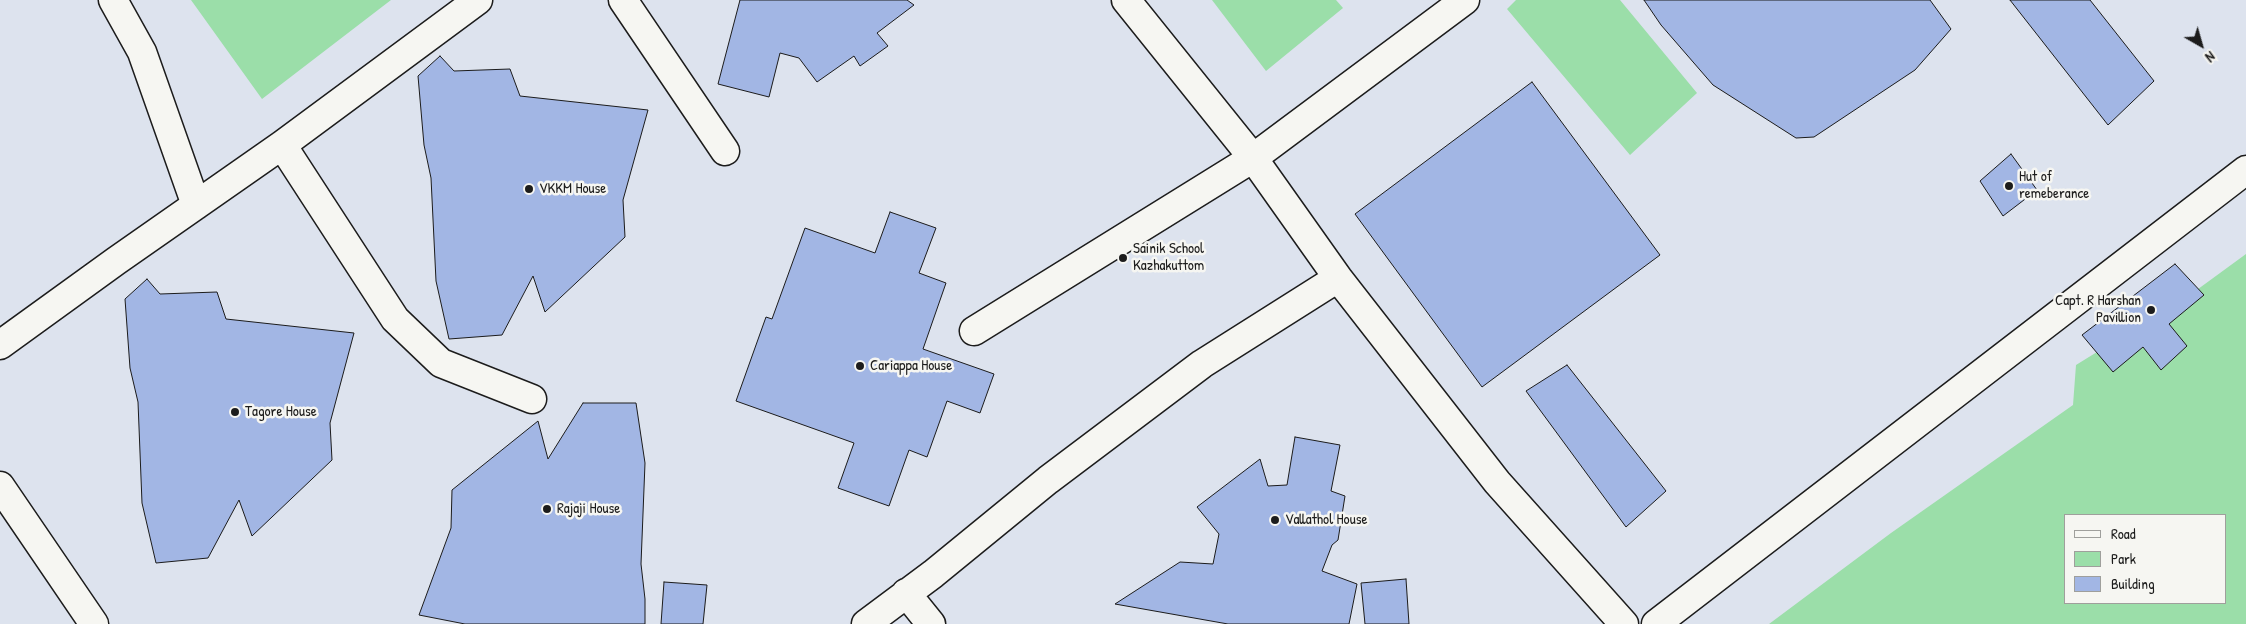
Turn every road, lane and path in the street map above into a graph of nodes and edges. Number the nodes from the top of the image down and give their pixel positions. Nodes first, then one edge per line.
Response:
1 (113, 0) edge
2 (478, 0) edge
3 (623, 0) edge
4 (1126, 0) edge
5 (1464, 0) edge
6 (282, 145) junction
7 (725, 151) dead end
8 (1253, 158) junction
9 (2246, 170) edge
10 (196, 205) junction
11 (1338, 278) junction
12 (974, 331) dead end
13 (0, 345) edge
14 (532, 399) dead end
15 (0, 486) edge
16 (906, 593) junction
17 (94, 624) edge
18 (866, 624) edge
19 (931, 624) edge
20 (1624, 624) edge
21 (1656, 624) edge

1 - 10 street
2 - 6 street
3 - 7 street
4 - 8 street
5 - 8 street
6 - 10 street
6 - 14 street
8 - 11 street
8 - 12 street
9 - 21 street
10 - 13 street
11 - 16 street
11 - 20 street
15 - 17 street
16 - 18 street
16 - 19 street

